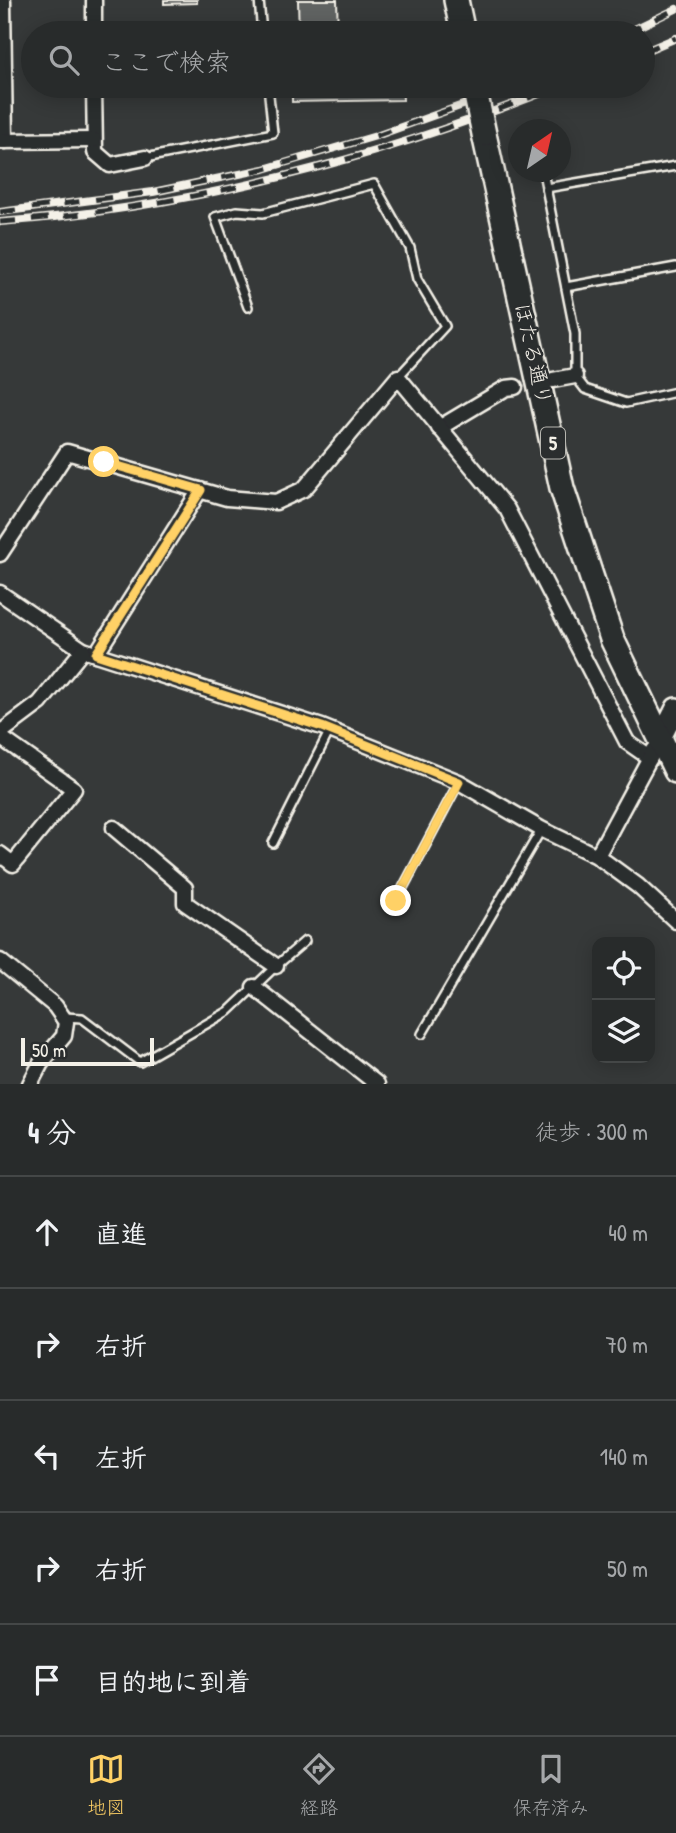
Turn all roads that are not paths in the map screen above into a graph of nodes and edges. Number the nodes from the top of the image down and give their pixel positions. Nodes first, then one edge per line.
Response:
1 (3, 0) edge
2 (94, 0) edge
3 (259, 0) edge
4 (456, 0) edge
5 (94, 21) edge
6 (261, 21) edge
7 (460, 21) edge
8 (94, 98) edge
9 (269, 98) edge
10 (476, 98) edge
11 (2, 141) edge
12 (94, 141) junction
13 (145, 158) joint
14 (676, 166) edge
15 (545, 182) edge
16 (546, 188) junction
17 (676, 267) edge
18 (566, 287) junction
19 (247, 307) dead end
20 (575, 376) junction
21 (398, 377) junction
22 (553, 380) dead end
23 (515, 387) dead end
24 (676, 392) edge
25 (439, 428) junction
26 (201, 490) junction
27 (0, 554) edge
28 (0, 593) edge
29 (89, 652) junction
30 (676, 708) edge
31 (330, 730) junction
32 (0, 735) edge
33 (655, 749) junction
34 (676, 771) edge
35 (459, 782) junction
36 (114, 828) dead end
37 (541, 829) junction
38 (273, 843) dead end
39 (0, 854) edge
40 (597, 856) junction
41 (396, 901) dead end
42 (676, 920) edge
43 (305, 941) dead end
44 (0, 961) edge
45 (276, 965) junction
46 (254, 987) junction
47 (63, 1017) junction
48 (422, 1034) dead end
49 (30, 1084) edge
50 (377, 1084) edge

1 - 11 street
2 - 5 street
3 - 6 lane
4 - 7 main road
8 - 12 street
9 - 13 lane
10 - 33 main road, ほたる通り / 5, bridge
11 - 12 street
12 - 13 street
14 - 16 lane
15 - 16 lane
16 - 18 lane
17 - 18 lane
18 - 20 lane
19 - 21 lane
20 - 22 street
20 - 24 lane
21 - 25 street
21 - 26 street
23 - 25 street
25 - 33 street
26 - 27 street
26 - 29 street
28 - 29 street
29 - 31 street
29 - 32 street
30 - 33 street
31 - 35 street
31 - 38 lane
32 - 39 street
33 - 34 main road, ほたる通り / 5
33 - 40 street
35 - 37 street
35 - 41 lane
36 - 45 street
37 - 40 street
37 - 48 lane
40 - 42 street
43 - 45 lane
44 - 47 street
45 - 46 lane
46 - 47 lane
46 - 50 street
47 - 49 street

